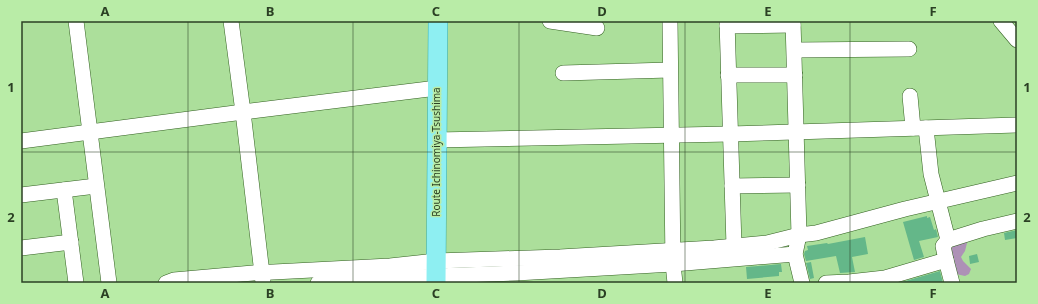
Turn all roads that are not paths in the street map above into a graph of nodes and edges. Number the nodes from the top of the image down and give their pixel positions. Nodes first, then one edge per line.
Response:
1 (76, 21) edge
2 (231, 21) edge
3 (438, 21) edge
4 (550, 21) edge
5 (670, 21) edge
6 (1001, 21) edge
7 (568, 23) edge
8 (793, 23) edge
9 (727, 24) edge
10 (597, 28) dead end
11 (1017, 40) edge
12 (909, 49) dead end
13 (795, 50) junction
14 (670, 70) junction
15 (563, 73) dead end
16 (728, 75) junction
17 (795, 75) junction
18 (437, 88) junction
19 (910, 96) dead end
20 (243, 112) junction
21 (1017, 125) edge
22 (920, 128) junction
23 (90, 132) junction
24 (797, 132) junction
25 (730, 134) junction
26 (672, 135) junction
27 (21, 140) edge
28 (436, 140) junction
29 (1017, 183) edge
30 (798, 185) junction
31 (96, 186) junction
32 (732, 186) junction
33 (64, 190) junction
34 (21, 195) edge
35 (938, 201) junction
36 (1017, 221) edge
37 (799, 235) junction
38 (948, 240) junction
39 (71, 242) junction
40 (734, 246) junction
41 (21, 248) edge
42 (795, 254) junction
43 (673, 257) junction
44 (946, 260) junction
45 (436, 273) edge
46 (262, 278) edge
47 (516, 278) edge
48 (76, 283) edge
49 (109, 283) edge
50 (166, 283) edge
51 (318, 283) edge
52 (675, 283) edge
53 (802, 283) edge
54 (826, 283) edge
55 (952, 283) edge

1 - 23 street
2 - 20 street
3 - 18 main road, Route Ichinomiya-Tsushima
4 - 7 street
5 - 14 street
6 - 11 street
7 - 10 street
8 - 9 street
8 - 13 street
9 - 16 street
12 - 13 street
13 - 17 street
14 - 15 street
14 - 26 street
16 - 17 street
16 - 25 street
17 - 24 street
18 - 20 street
18 - 28 main road, Route Ichinomiya-Tsushima
19 - 22 street
20 - 23 street
20 - 46 street
21 - 22 street
22 - 24 street
22 - 35 street
23 - 27 street
23 - 31 street
24 - 25 street
24 - 30 street
25 - 26 street
25 - 32 street
26 - 28 street
26 - 43 street
28 - 45 main road, Route Ichinomiya-Tsushima
29 - 35 street
30 - 32 street
30 - 37 street
31 - 33 street
31 - 49 street
32 - 40 street
33 - 34 street
33 - 39 street
35 - 37 street
35 - 38 street
36 - 38 street
37 - 40 street
37 - 42 street
38 - 44 street
39 - 41 street
39 - 48 street
40 - 43 street
42 - 43 street
42 - 53 street
43 - 45 street
43 - 47 street
43 - 52 street
44 - 54 street
44 - 55 street
45 - 46 street
45 - 47 street
45 - 51 street
46 - 50 street

